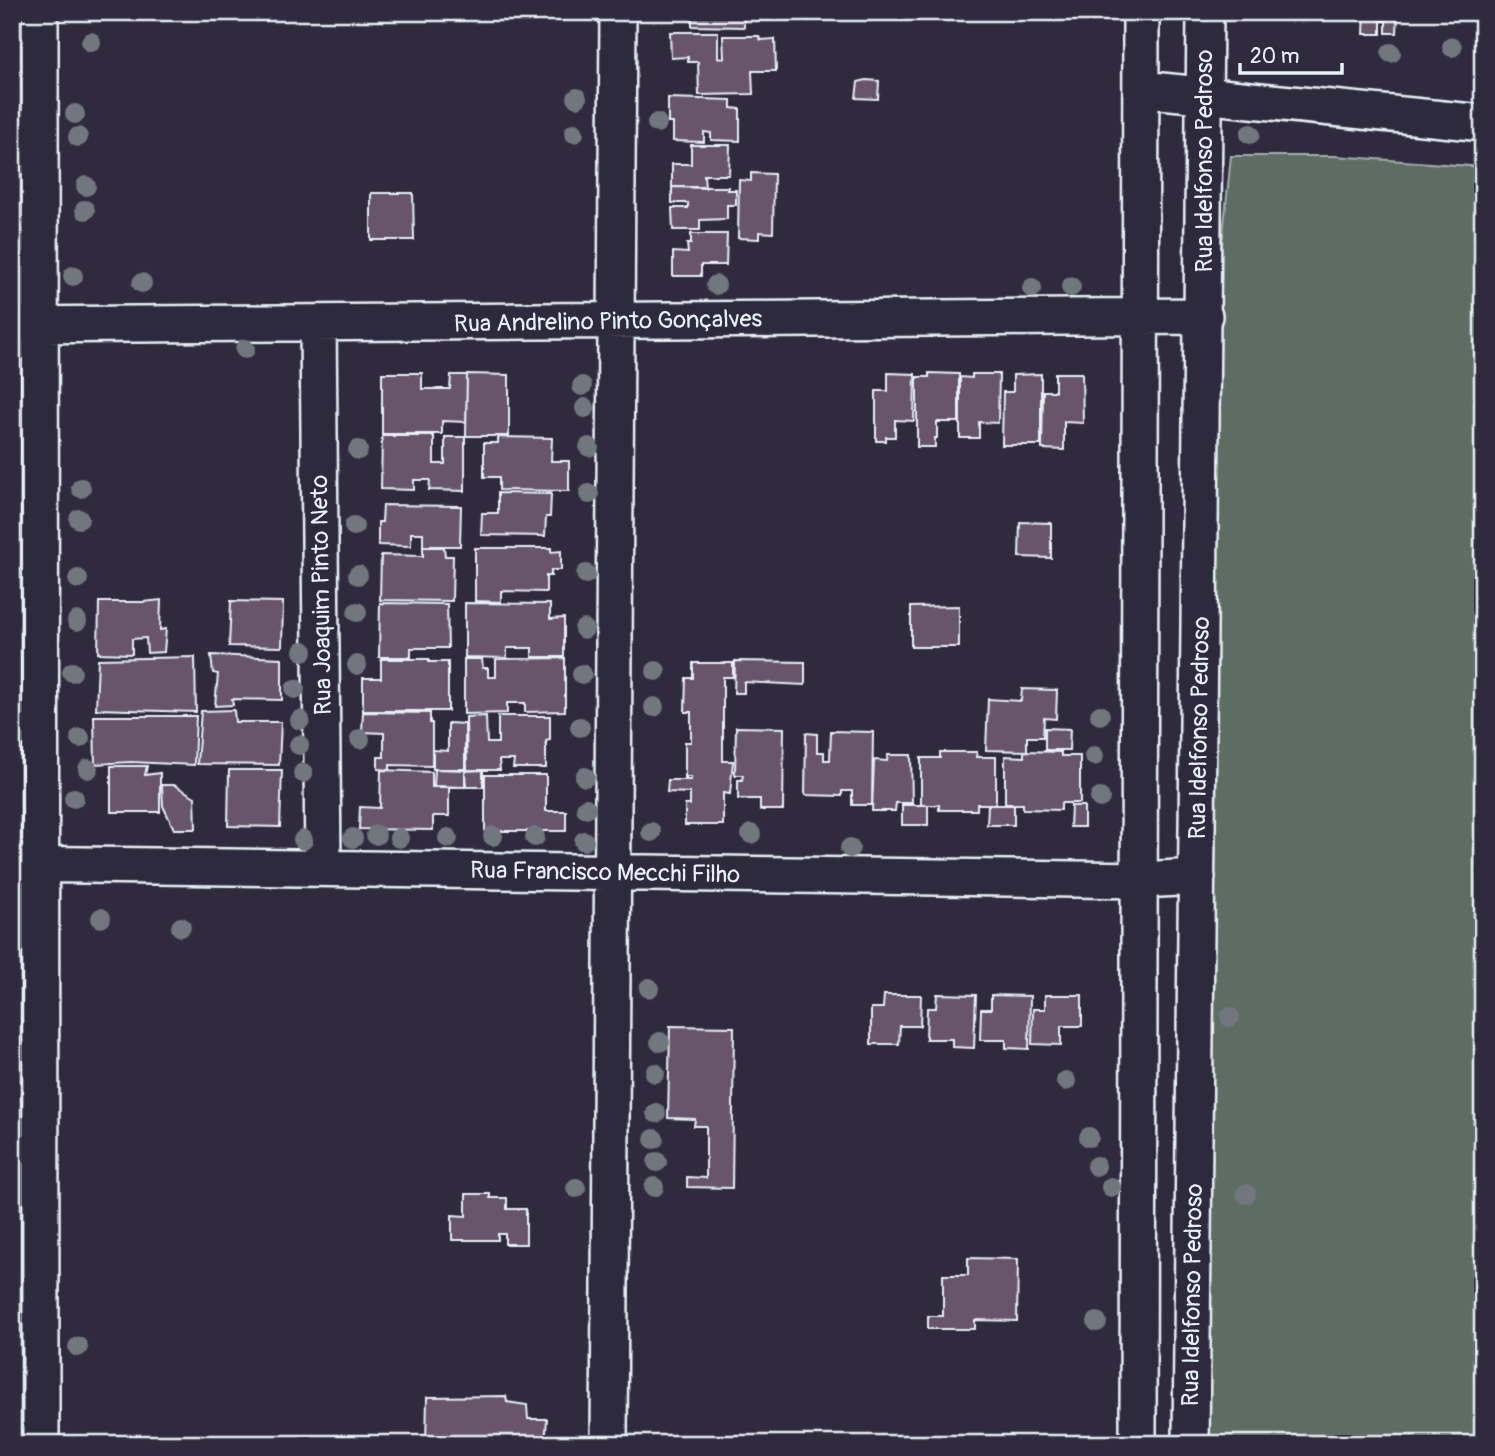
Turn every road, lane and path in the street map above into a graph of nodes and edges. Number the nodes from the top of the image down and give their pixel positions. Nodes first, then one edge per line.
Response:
1 (40, 12) edge
2 (618, 12) edge
3 (1141, 12) edge
4 (1205, 12) edge
5 (1140, 89) junction
6 (1205, 94) junction
7 (1483, 124) edge
8 (1142, 315) junction
9 (1204, 316) junction
10 (616, 321) junction
11 (318, 323) junction
12 (26, 325) edge
13 (26, 864) edge
14 (323, 868) junction
15 (613, 872) junction
16 (1197, 877) junction
17 (1141, 880) junction
18 (41, 1444) edge
19 (609, 1444) edge
20 (1138, 1444) edge
21 (1191, 1444) edge

1 - 12 street
2 - 10 street
3 - 5 street
4 - 6 street, Rua Idelfonso Pedroso
5 - 6 street
5 - 8 street
6 - 7 street
6 - 9 street, Rua Idelfonso Pedroso
8 - 9 street, Rua Andrelino Pinto Gonçalves
8 - 10 street, Rua Andrelino Pinto Gonçalves
8 - 17 street
9 - 16 street, Rua Idelfonso Pedroso
10 - 11 street, Rua Andrelino Pinto Gonçalves
10 - 15 street
11 - 12 street, Rua Andrelino Pinto Gonçalves
11 - 14 street, Rua Joaquim Pinto Neto
12 - 13 street
13 - 14 street, Rua Francisco Mecchi Filho
13 - 18 street
14 - 15 street, Rua Francisco Mecchi Filho
15 - 17 street, Rua Francisco Mecchi Filho
15 - 19 street
16 - 17 street, Rua Francisco Mecchi Filho
16 - 21 street, Rua Idelfonso Pedroso
17 - 20 street

